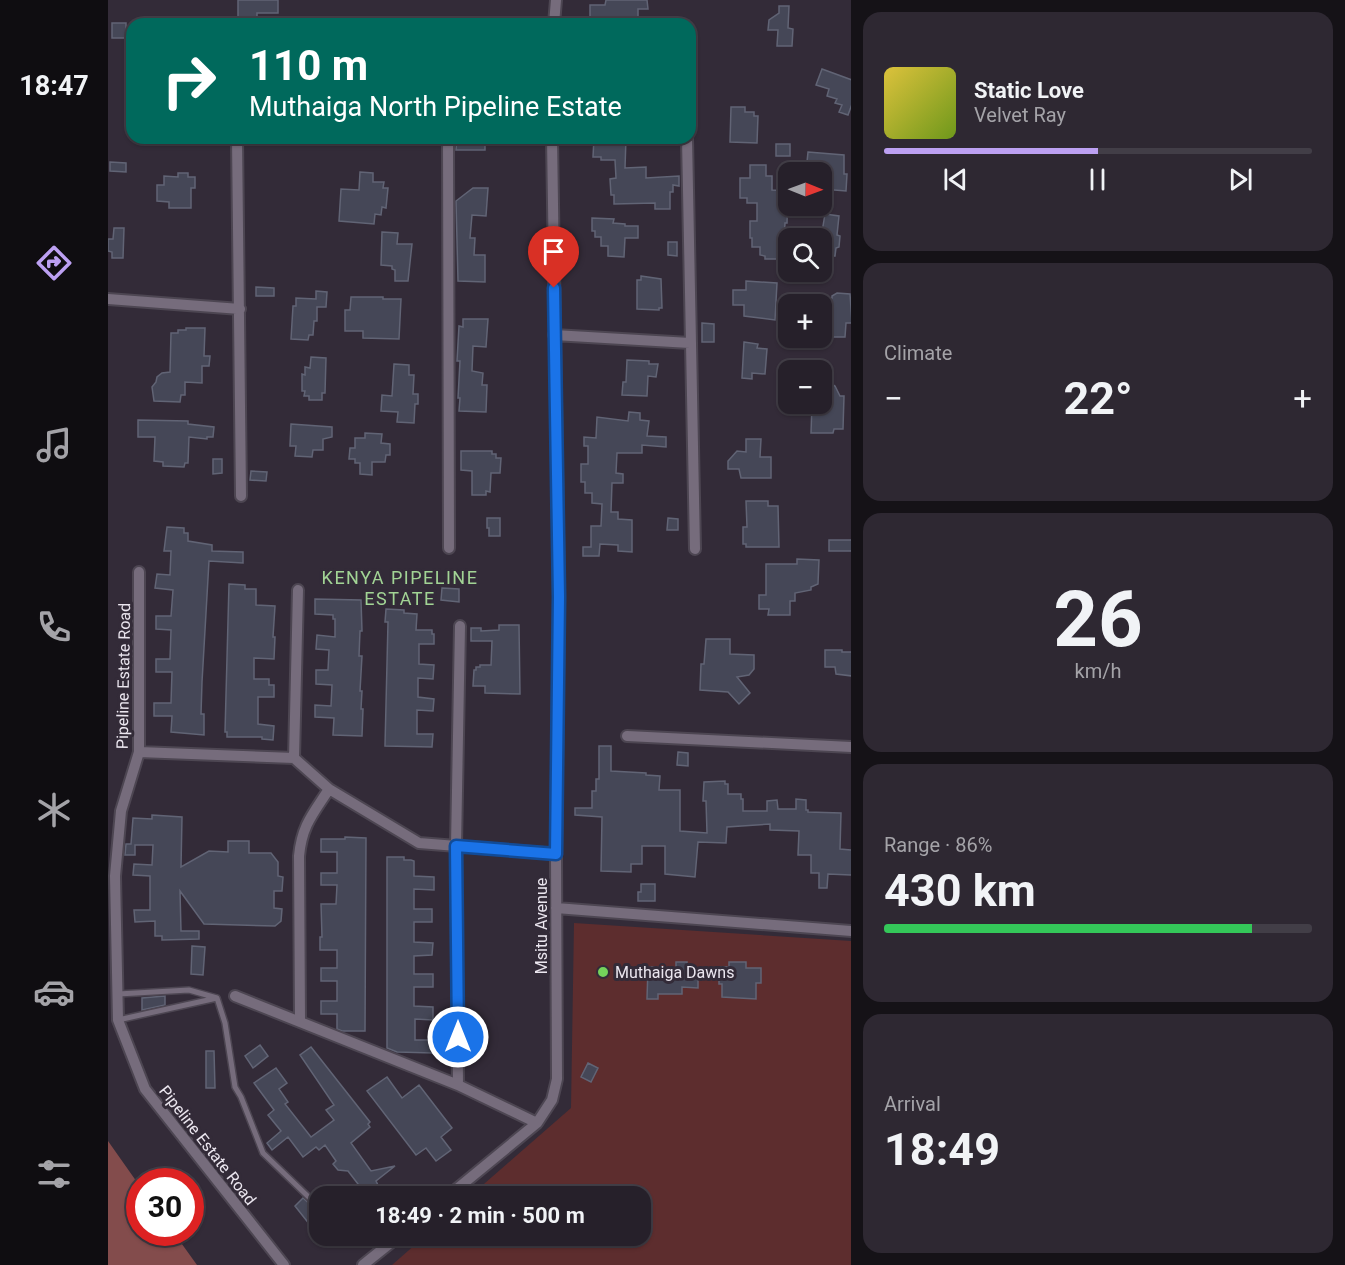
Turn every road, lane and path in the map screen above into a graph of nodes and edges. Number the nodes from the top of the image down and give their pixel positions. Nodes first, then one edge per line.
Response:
1 (556, 0) edge
2 (554, 18) edge
3 (237, 144) edge
4 (448, 144) edge
5 (552, 144) edge
6 (687, 144) edge
7 (108, 299) edge
8 (240, 309) junction
9 (554, 335) junction
10 (690, 343) junction
11 (241, 496) dead end
12 (449, 548) dead end
13 (695, 549) dead end
14 (139, 572) dead end
15 (298, 590) dead end
16 (460, 626) dead end
17 (627, 735) dead end
18 (851, 747) edge
19 (139, 752) junction
20 (294, 758) junction
21 (329, 789) junction
22 (456, 846) junction
23 (556, 854) junction
24 (556, 908) junction
25 (851, 931) edge
26 (118, 994) junction
27 (235, 996) dead end
28 (217, 998) junction
29 (118, 1020) junction
30 (300, 1020) junction
31 (458, 1085) junction
32 (537, 1123) junction
33 (460, 1186) edge
34 (309, 1197) edge
35 (387, 1246) edge
36 (284, 1265) edge
37 (363, 1265) edge

1 - 2 street
3 - 8 street
4 - 12 street
5 - 9 street, Msitu Avenue
6 - 10 street
7 - 8 street
8 - 11 street
9 - 10 street
9 - 23 street, Msitu Avenue
10 - 13 street
14 - 19 street, Pipeline Estate Road
15 - 20 street
16 - 22 street
17 - 18 street
19 - 20 street
19 - 26 street, Pipeline Estate Road
20 - 21 street
21 - 22 street
21 - 30 street
22 - 23 street
22 - 31 street
23 - 24 street, Msitu Avenue
24 - 25 street
24 - 32 street, Msitu Avenue
26 - 28 lane
26 - 29 street, Pipeline Estate Road
27 - 30 street
28 - 29 lane
28 - 34 lane
29 - 36 street, Pipeline Estate Road
30 - 31 street
31 - 32 street
32 - 33 street, Msitu Avenue
35 - 37 street

